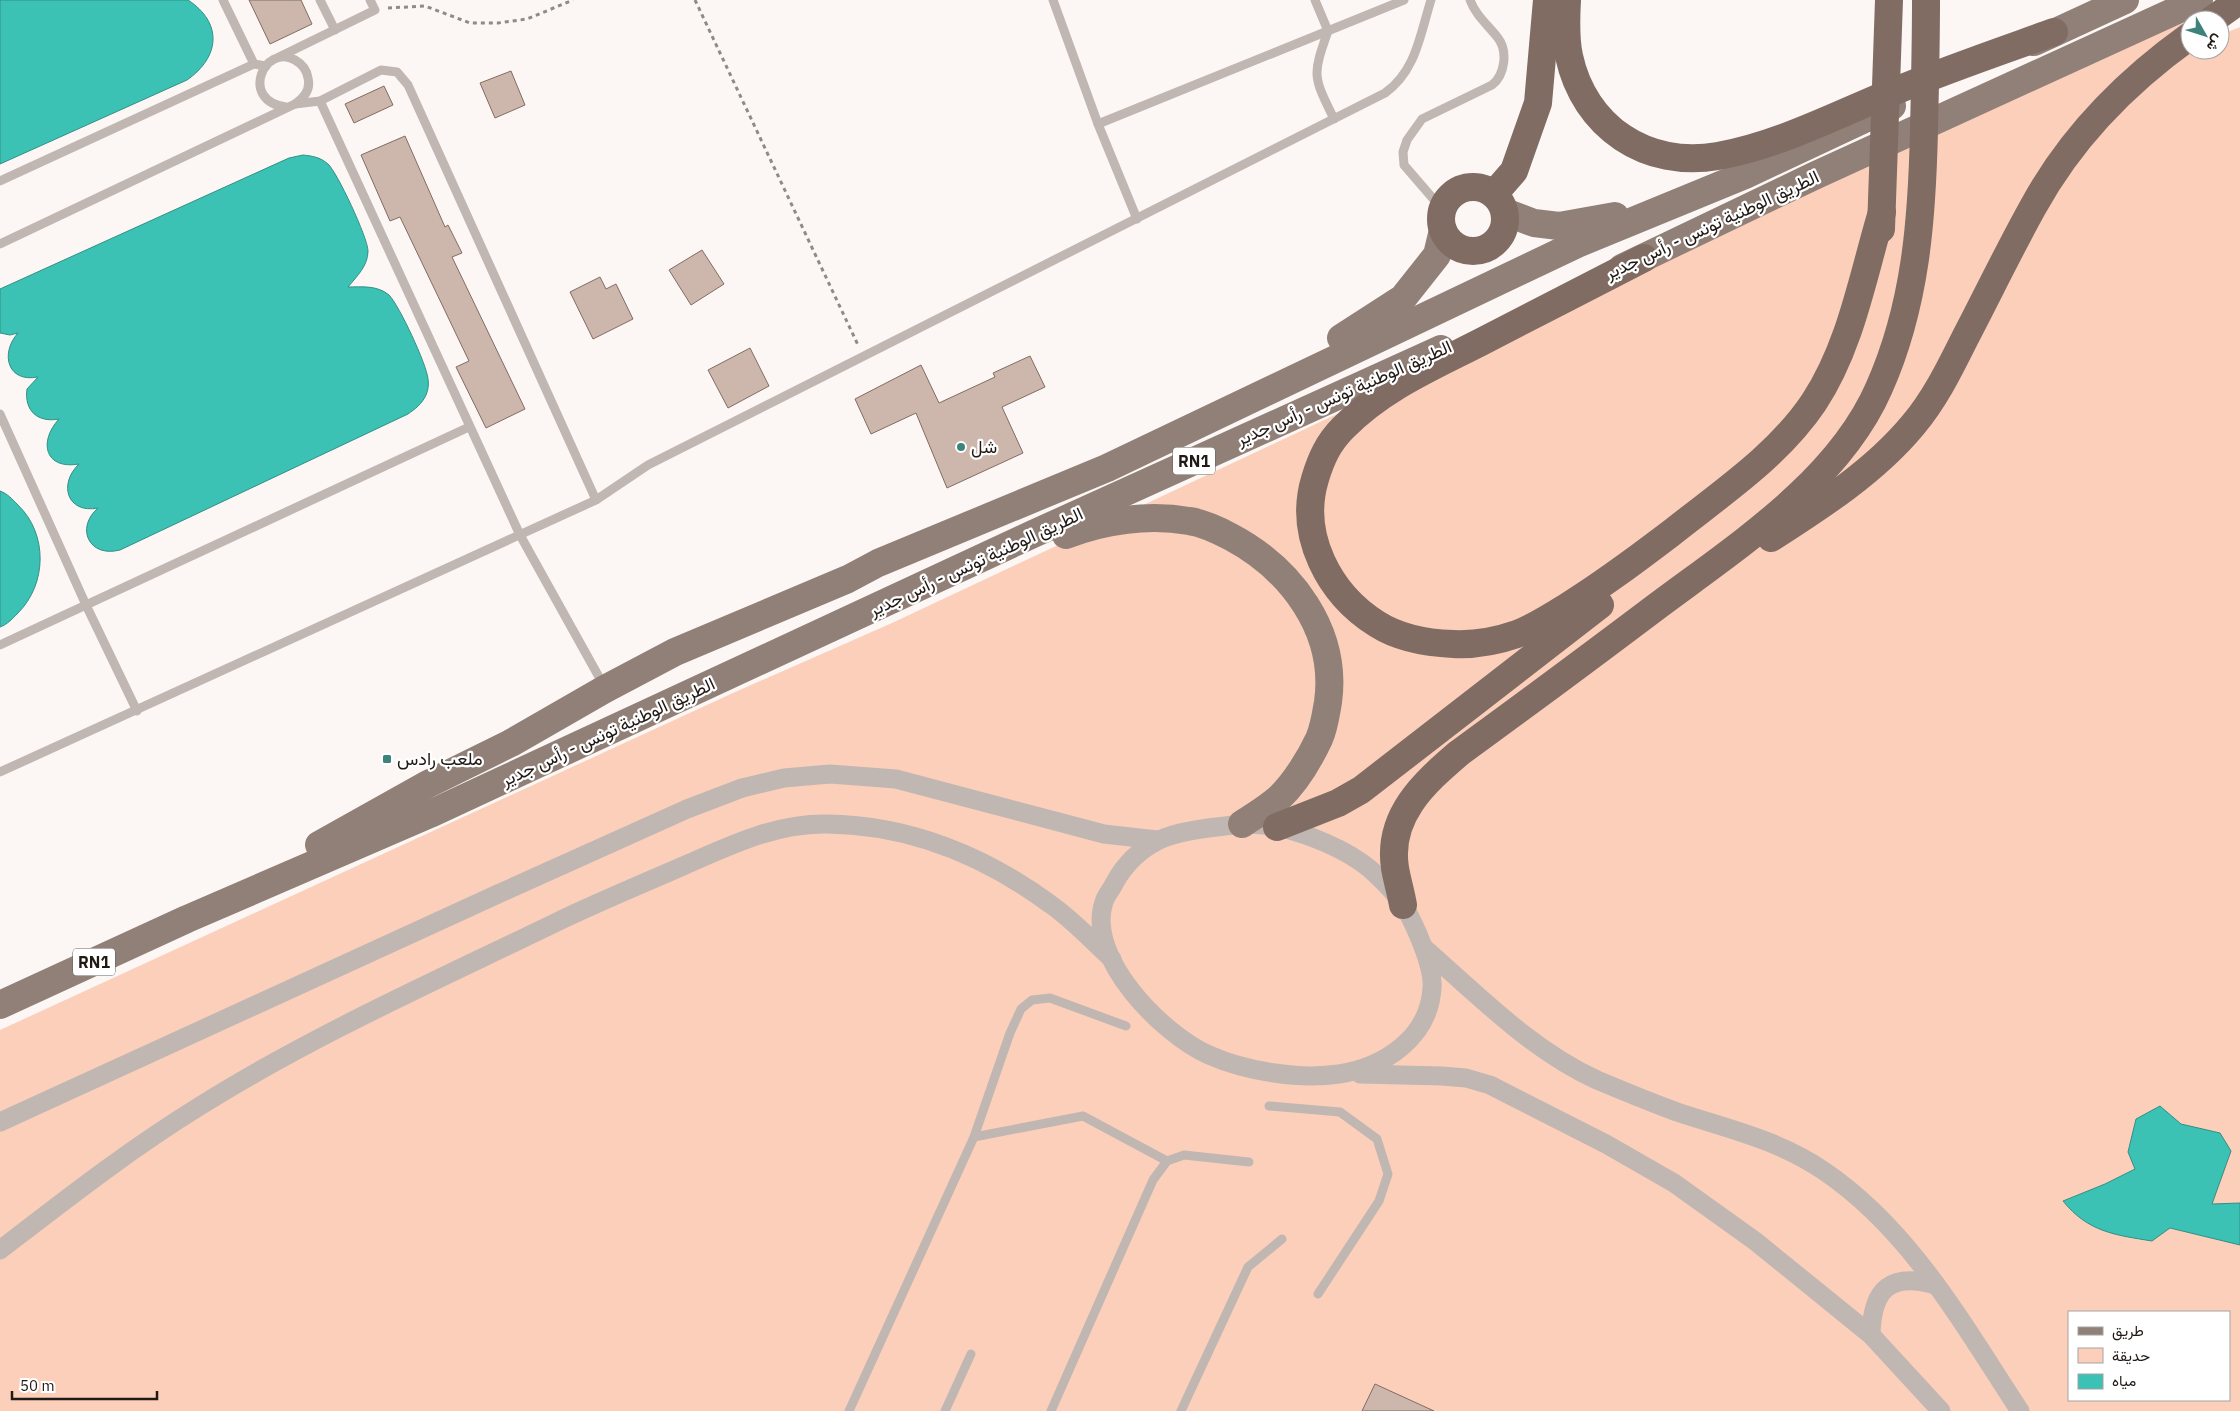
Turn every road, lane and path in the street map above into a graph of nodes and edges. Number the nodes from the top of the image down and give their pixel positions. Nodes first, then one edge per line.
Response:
1 (223, 0) edge
2 (320, 0) edge
3 (370, 0) edge
4 (423, 0) edge
5 (574, 0) edge
6 (694, 0) edge
7 (1053, 0) edge
8 (1315, 0) edge
9 (1404, 0) edge
10 (1431, 0) edge
11 (1470, 0) edge
12 (1547, 0) edge
13 (1567, 0) edge
14 (1889, 0) edge
15 (1926, 0) edge
16 (2125, 0) edge
17 (2199, 0) edge
18 (2240, 0) edge
19 (426, 6) junction
20 (375, 10) junction
21 (2226, 10) edge
22 (335, 30) junction
23 (1328, 31) junction
24 (2054, 32) junction
25 (2180, 44) edge
26 (270, 63) junction
27 (254, 64) junction
28 (320, 100) junction
29 (291, 106) junction
30 (1334, 119) junction
31 (1098, 124) junction
32 (0, 181) edge
33 (1499, 203) junction
34 (1882, 212) junction
35 (1649, 213) junction
36 (1137, 219) junction
37 (1443, 220) junction
38 (0, 244) edge
39 (1644, 258) junction
40 (864, 356) junction
41 (0, 414) edge
42 (1212, 419) junction
43 (469, 427) junction
44 (596, 500) junction
45 (520, 535) junction
46 (924, 586) junction
47 (86, 604) junction
48 (1638, 620) junction
49 (0, 644) edge
50 (605, 688) junction
51 (137, 710) junction
52 (0, 772) edge
53 (1242, 824) junction
54 (1277, 827) junction
55 (1157, 840) junction
56 (1403, 906) junction
57 (187, 919) junction
58 (1422, 947) junction
59 (1112, 959) junction
60 (0, 1005) edge
61 (1126, 1026) dead end
62 (1338, 1074) junction
63 (1269, 1106) dead end
64 (0, 1122) edge
65 (974, 1137) junction
66 (1167, 1160) junction
67 (1249, 1162) dead end
68 (1282, 1239) dead end
69 (0, 1250) edge
70 (1936, 1285) junction
71 (1318, 1294) dead end
72 (1870, 1335) junction
73 (971, 1354) dead end
74 (849, 1411) edge
75 (945, 1411) edge
76 (1051, 1411) edge
77 (1181, 1411) edge
78 (1941, 1411) edge
79 (2020, 1411) edge

1 - 27 lane
2 - 22 lane
3 - 20 lane
4 - 19 path
5 - 19 path
6 - 40 path
7 - 31 lane
8 - 23 lane
9 - 23 lane
10 - 30 lane
11 - 37 lane
12 - 33 highway
13 - 24 highway
14 - 34 highway
15 - 48 highway
16 - 24 main road, الطريق الوطنية تونس - رأس جدير / RN1
17 - 39 main road, الطريق الوطنية تونس - رأس جدير / RN1
18 - 21 highway
19 - 20 path
20 - 22 lane
22 - 26 lane
23 - 30 lane
23 - 31 lane
24 - 35 main road, الطريق الوطنية تونس - رأس جدير / RN1
25 - 48 highway
26 - 27 lane
26 - 29 lane
26 - 29 lane
27 - 32 lane
28 - 29 lane
28 - 43 lane
28 - 44 lane
29 - 38 lane
30 - 36 lane
31 - 36 lane
33 - 35 main road
33 - 37 highway
33 - 37 highway
34 - 39 highway
34 - 54 highway
35 - 42 main road, الطريق الوطنية تونس - رأس جدير / RN1
36 - 40 lane
37 - 42 main road
39 - 46 main road, الطريق الوطنية تونس - رأس جدير / RN1
40 - 44 lane
41 - 47 lane
42 - 50 main road, الطريق الوطنية تونس - رأس جدير / RN1
43 - 45 lane
43 - 47 lane
44 - 45 lane
45 - 50 lane
45 - 51 lane
46 - 53 main road
46 - 57 main road, الطريق الوطنية تونس - رأس جدير / RN1
47 - 49 lane
47 - 51 lane
48 - 56 highway
50 - 57 main road, الطريق الوطنية تونس - رأس جدير / RN1
51 - 52 lane
53 - 54 street
53 - 55 street
54 - 56 street
55 - 59 street
55 - 64 street
56 - 58 street
57 - 60 main road, الطريق الوطنية تونس - رأس جدير / RN1
58 - 62 street
58 - 70 street
59 - 62 street
59 - 69 street
61 - 65 lane
62 - 72 street
63 - 71 lane
65 - 66 lane
65 - 74 lane
66 - 67 lane
66 - 76 lane
68 - 77 lane
70 - 72 street
70 - 79 street
72 - 78 street
73 - 75 lane

